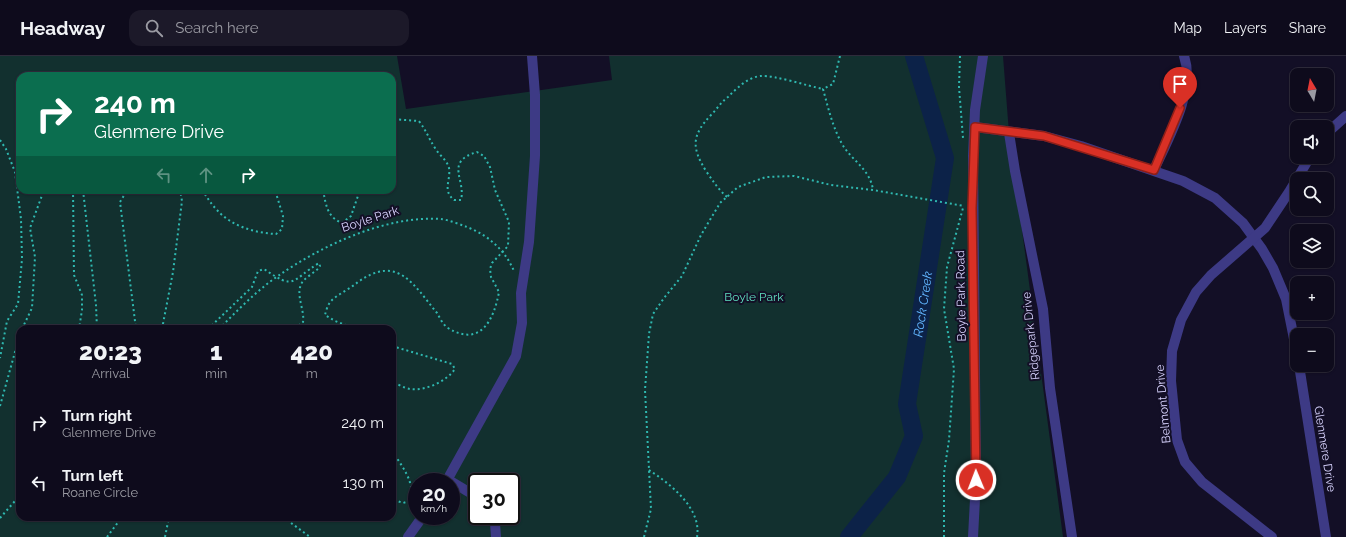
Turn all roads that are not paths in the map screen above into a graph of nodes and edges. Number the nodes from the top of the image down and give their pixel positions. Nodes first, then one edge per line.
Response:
1 (532, 56) edge
2 (983, 56) edge
3 (1184, 56) edge
4 (1346, 116) edge
5 (975, 127) junction
6 (1334, 127) edge
7 (1009, 133) junction
8 (1306, 164) edge
9 (1154, 170) junction
10 (1254, 237) junction
11 (1292, 328) edge
12 (1300, 372) edge
13 (452, 473) edge
14 (417, 525) edge
15 (495, 525) edge
16 (408, 537) edge
17 (496, 537) edge
18 (973, 537) edge
19 (1072, 537) edge
20 (1272, 537) edge
21 (1326, 537) edge

1 - 13 street
2 - 5 street, Boyle Park Road
3 - 9 street
4 - 6 street
5 - 7 street
5 - 18 street, Boyle Park Road
7 - 9 street
7 - 19 street, Ridgepark Drive
8 - 10 street, Belmont Drive
9 - 10 street
10 - 11 street
10 - 20 street, Belmont Drive
12 - 21 street, Glenmere Drive
14 - 16 street
15 - 17 street

